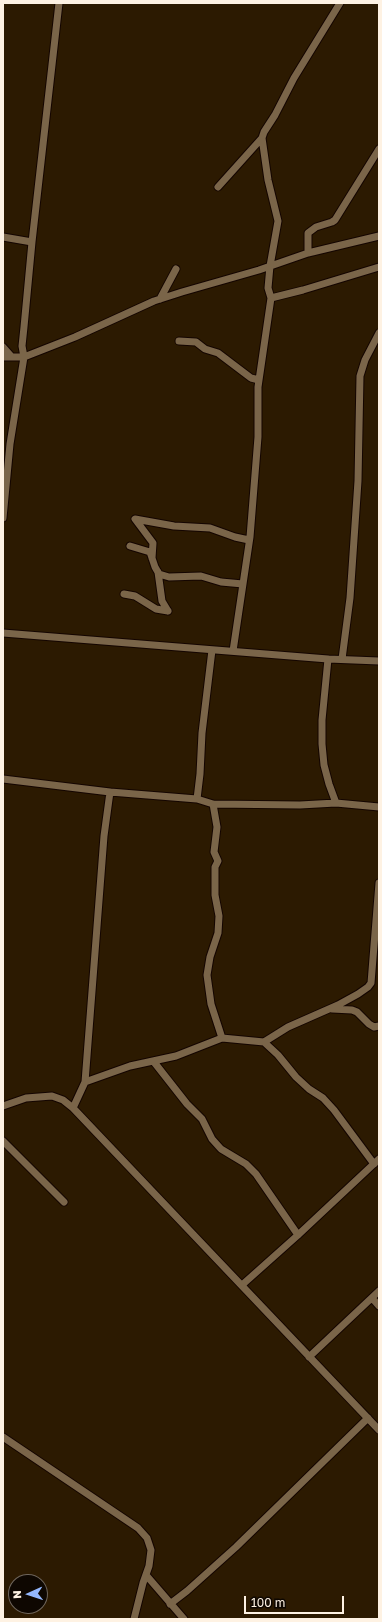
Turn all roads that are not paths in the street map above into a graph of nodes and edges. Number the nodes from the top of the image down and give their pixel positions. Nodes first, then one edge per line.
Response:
1 (59, 3) edge
2 (340, 3) edge
3 (262, 138) junction
4 (379, 149) edge
5 (218, 187) dead end
6 (379, 236) edge
7 (3, 237) edge
8 (32, 242) junction
9 (308, 254) junction
10 (270, 266) junction
11 (379, 267) edge
12 (176, 269) dead end
13 (271, 298) junction
14 (160, 299) junction
15 (379, 333) edge
16 (179, 341) dead end
17 (3, 347) edge
18 (11, 356) junction
19 (3, 357) edge
20 (24, 357) junction
21 (259, 380) junction
22 (6, 443) edge
23 (3, 518) edge
24 (249, 540) junction
25 (130, 546) dead end
26 (152, 558) junction
27 (158, 572) junction
28 (243, 584) junction
29 (124, 594) dead end
30 (3, 633) edge
31 (212, 650) junction
32 (233, 651) junction
33 (328, 659) junction
34 (342, 659) junction
35 (379, 661) edge
36 (3, 779) edge
37 (110, 792) junction
38 (197, 799) junction
39 (336, 803) junction
40 (213, 804) junction
41 (379, 807) edge
42 (379, 882) edge
43 (330, 1009) junction
44 (379, 1026) edge
45 (222, 1038) junction
46 (264, 1042) junction
47 (154, 1062) junction
48 (85, 1082) junction
49 (3, 1106) edge
50 (73, 1108) junction
51 (3, 1141) edge
52 (376, 1162) edge
53 (64, 1202) dead end
54 (298, 1235) junction
55 (242, 1285) junction
56 (379, 1291) edge
57 (372, 1298) junction
58 (379, 1306) edge
59 (310, 1357) junction
60 (368, 1418) junction
61 (379, 1430) edge
62 (3, 1437) edge
63 (146, 1575) junction
64 (170, 1604) junction
65 (134, 1619) edge
66 (184, 1619) edge

1 - 8 street
2 - 3 street
3 - 5 street
3 - 10 street
4 - 9 street
6 - 9 street
7 - 8 street
8 - 20 street
9 - 10 street
10 - 13 street
10 - 14 street
11 - 13 street
12 - 14 street
13 - 21 street
14 - 20 street
15 - 34 street
16 - 21 street
17 - 18 street
18 - 19 street
18 - 20 street
20 - 22 street
21 - 24 street
22 - 23 street
24 - 26 street
24 - 28 street
25 - 26 street
26 - 27 street
27 - 28 street
27 - 29 street
28 - 32 street
30 - 31 street
31 - 32 street
31 - 38 street
32 - 33 street
33 - 34 street
33 - 39 street
34 - 35 street
36 - 37 street
37 - 38 street
37 - 48 street
38 - 40 street
39 - 40 street
39 - 41 street
40 - 45 street
42 - 43 street
43 - 44 street
43 - 46 street
45 - 46 street
45 - 47 street
46 - 52 street
47 - 48 street
47 - 54 street
48 - 50 street
49 - 50 street
50 - 55 street
51 - 53 street
52 - 54 street
54 - 55 street
55 - 59 street
56 - 57 street
57 - 58 street
57 - 59 street
59 - 60 street
60 - 61 street
60 - 64 street
62 - 63 street
63 - 64 street
63 - 65 street
64 - 66 street

